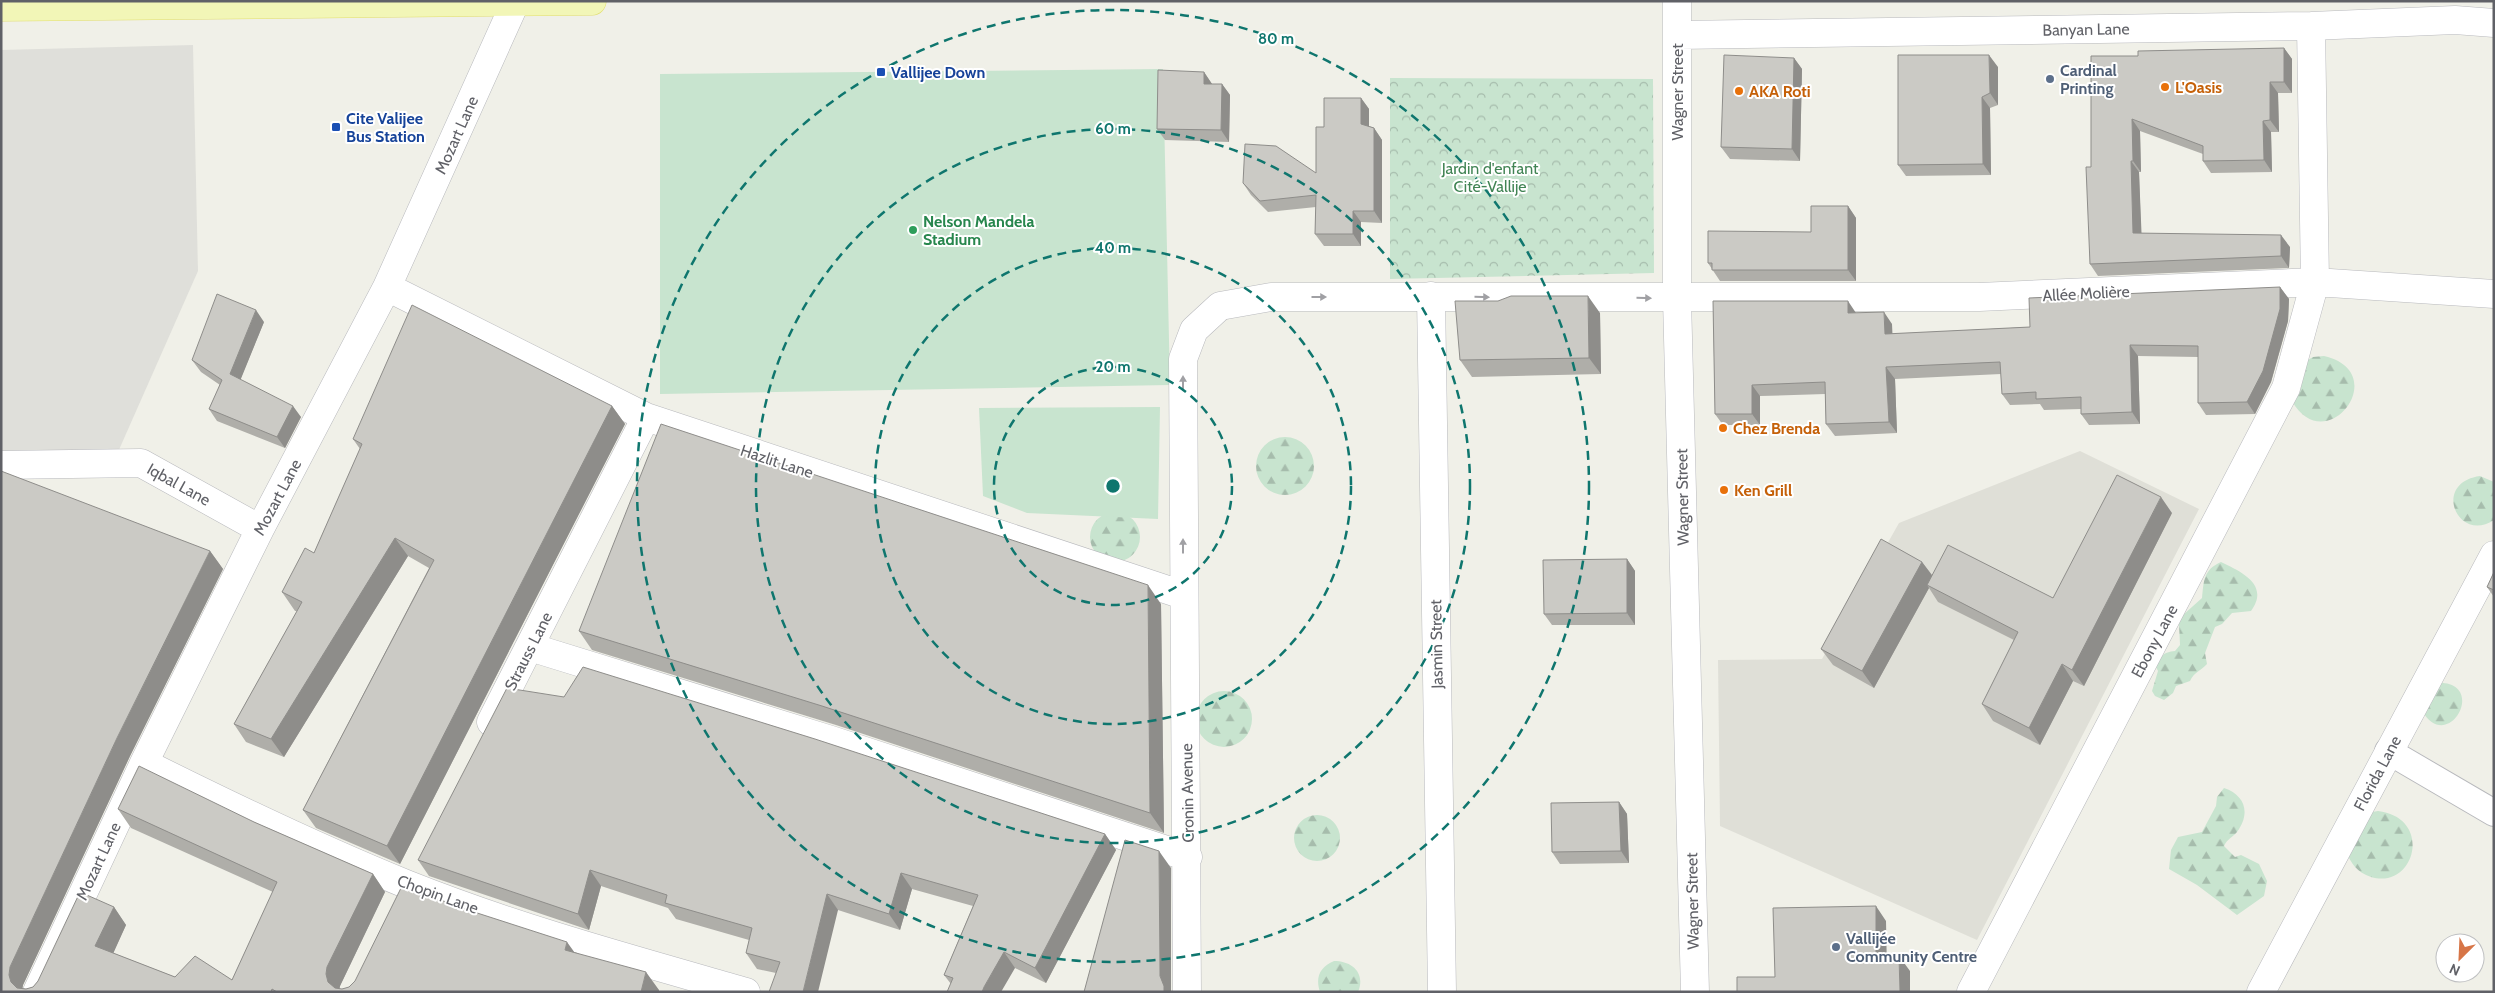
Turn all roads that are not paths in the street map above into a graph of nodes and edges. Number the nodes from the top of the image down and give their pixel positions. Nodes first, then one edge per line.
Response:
1 (592, 1) edge
2 (1677, 1) edge
3 (256, 3) edge
4 (515, 3) junction
5 (1, 7) edge
6 (2494, 23) edge
7 (2311, 26) junction
8 (1677, 35) junction
9 (2314, 282) junction
10 (387, 287) junction
11 (2494, 294) edge
12 (1431, 296) junction
13 (1677, 298) junction
14 (646, 417) junction
15 (1, 465) edge
16 (260, 529) junction
17 (2494, 554) edge
18 (1183, 595) junction
19 (530, 647) junction
20 (480, 744) edge
21 (2388, 751) junction
22 (144, 763) junction
23 (2494, 813) edge
24 (1188, 857) junction
25 (420, 858) edge
26 (406, 884) junction
27 (394, 909) edge
28 (37, 992) edge
29 (746, 992) edge
30 (1187, 992) edge
31 (1442, 992) edge
32 (1694, 992) edge
33 (1971, 992) edge
34 (2262, 992) edge

1 - 4 main road
2 - 8 street, Wagner Street
3 - 4 main road
3 - 5 main road
4 - 10 street, Mozart Lane
6 - 7 street, Banyan Lane
7 - 8 street, Banyan Lane
7 - 9 street, Ebony Lane
8 - 13 street, Wagner Street
9 - 11 street, Allée Molière
9 - 13 street, Allée Molière
9 - 33 street, Ebony Lane
10 - 14 street, Hazlit Lane
10 - 16 street, Mozart Lane
12 -> 13 street, Allée Molière
18 -> 12 street, Cronin Avenue
12 - 31 street, Jasmin Street
13 - 32 street, Wagner Street
14 - 18 street, Hazlit Lane
14 - 19 street, Strauss Lane
15 - 16 street, Iqbal Lane
16 - 22 street, Mozart Lane
17 - 21 street, Florida Lane
18 - 24 street, Cronin Avenue
19 - 20 street, Strauss Lane
19 - 24 street
21 - 23 street
21 - 34 street, Florida Lane
22 - 26 street, Chopin Lane
22 - 28 street, Mozart Lane
24 - 30 street, Cronin Avenue
25 - 26 street
26 - 27 street
26 - 29 street, Chopin Lane

